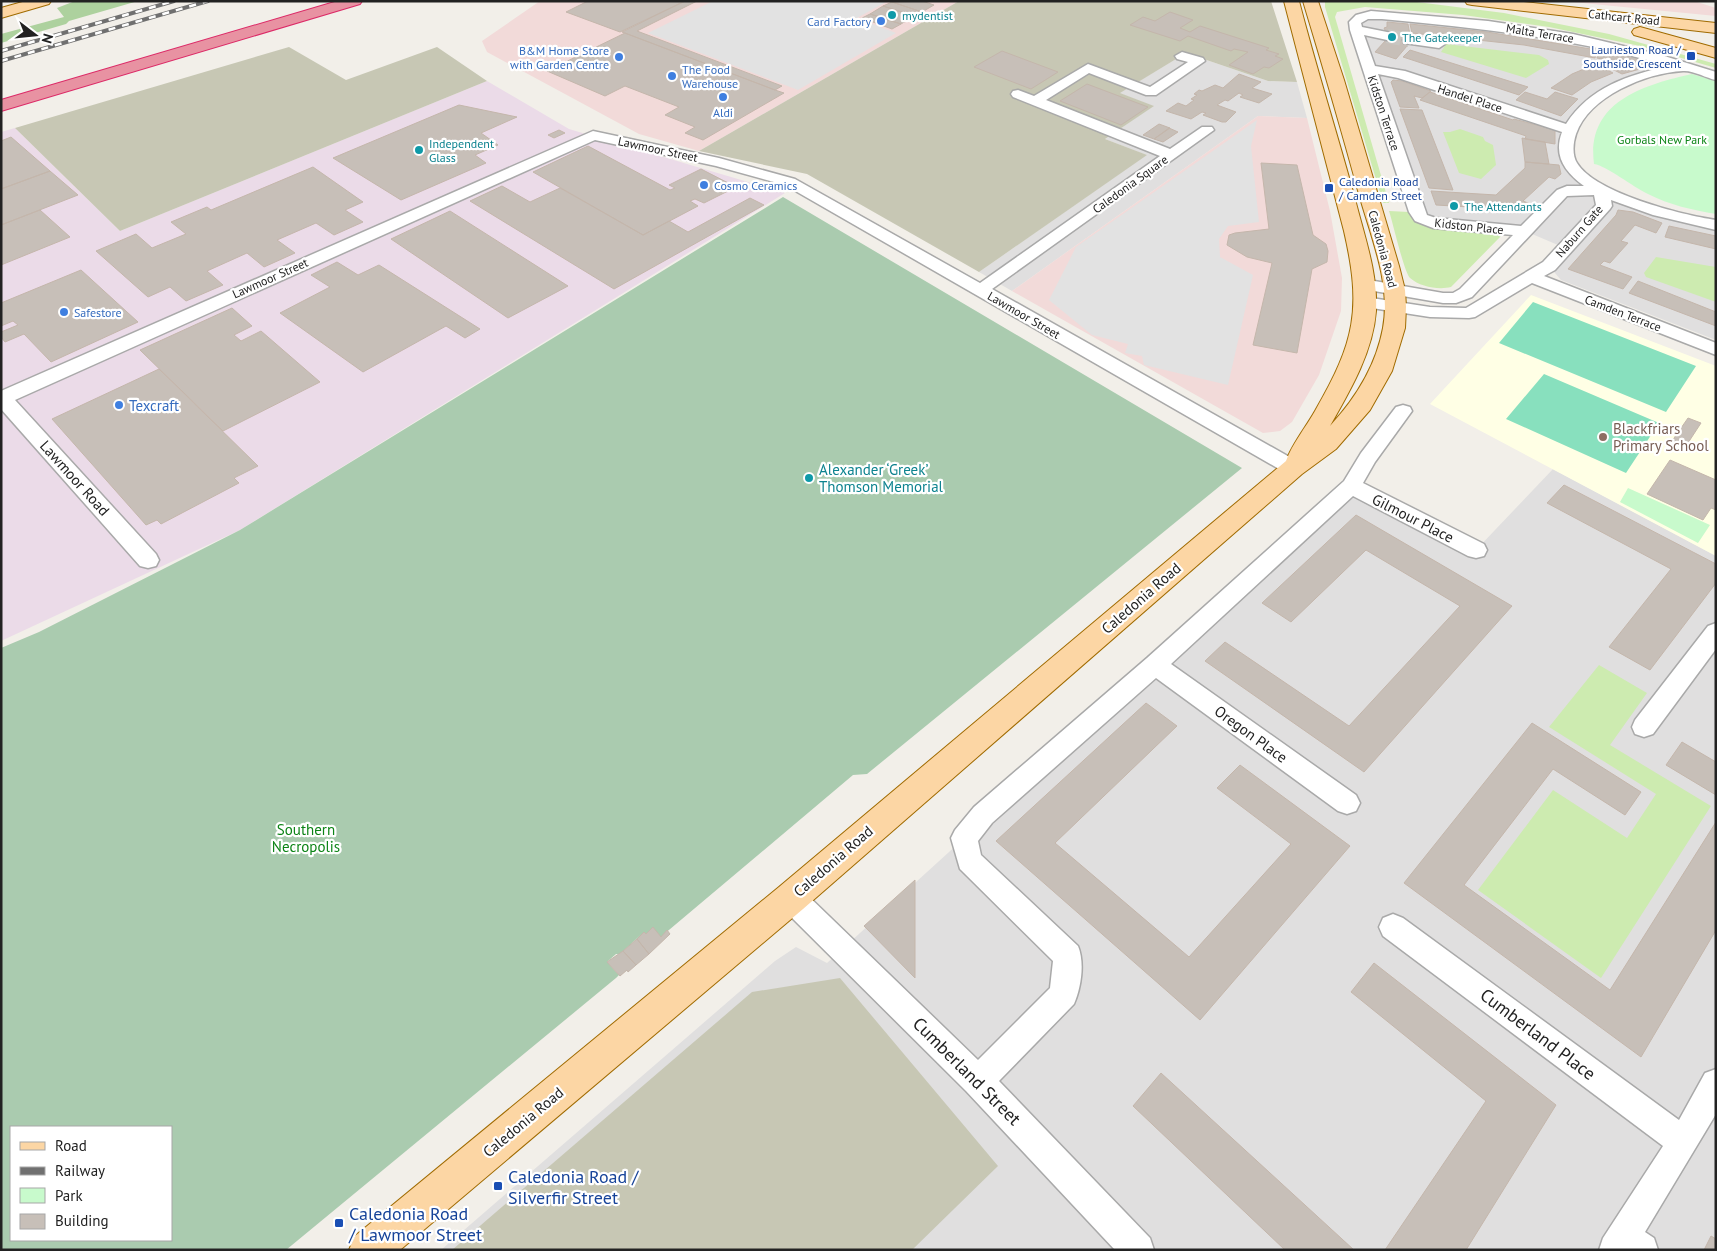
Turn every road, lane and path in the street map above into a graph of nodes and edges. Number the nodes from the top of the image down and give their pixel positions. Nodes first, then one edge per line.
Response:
1 (44, 1) edge
2 (313, 1) edge
3 (355, 1) edge
4 (1291, 1) edge
5 (1310, 1) edge
6 (1472, 1) edge
7 (1511, 6) junction
8 (1, 13) edge
9 (1359, 23) junction
10 (1710, 27) edge
11 (1387, 36) tunnel mouth
12 (1409, 40) tunnel mouth
13 (1439, 44) dead end
14 (1709, 51) edge
15 (1182, 56) dead end
16 (1685, 67) junction
17 (1370, 69) junction
18 (1716, 76) edge
19 (1, 92) edge
20 (1018, 94) dead end
21 (1035, 101) junction
22 (1, 106) edge
23 (1207, 130) dead end
24 (1569, 130) junction
25 (1172, 155) junction
26 (1601, 190) junction
27 (1417, 212) joint
28 (1716, 225) edge
29 (1524, 231) junction
30 (1531, 277) junction
31 (980, 290) junction
32 (1364, 293) junction
33 (1395, 298) junction
34 (1716, 349) edge
35 (2, 398) edge
36 (1403, 411) dead end
37 (1293, 468) junction
38 (1351, 486) junction
39 (1476, 550) dead end
40 (148, 560) dead end
41 (1716, 632) edge
42 (1155, 665) junction
43 (1644, 727) dead end
44 (1347, 803) dead end
45 (791, 898) junction
46 (1393, 927) dead end
47 (977, 1080) junction
48 (1716, 1084) edge
49 (1683, 1142) junction
50 (1627, 1245) edge
51 (1131, 1247) edge
52 (369, 1250) edge

1 - 8 main road
2 - 19 highway
3 - 22 highway
4 - 32 main road, Caledonia Road
5 - 33 main road, Caledonia Road
6 - 7 main road, Cathcart Road
7 - 10 main road, Cathcart Road
7 - 14 main road
9 - 11 street
9 - 16 street, Malta Terrace
9 - 17 street, Kidston Terrace
10 - 14 main road
12 - 13 street
15 - 21 street
16 - 18 street, Malta Terrace
16 - 24 street
17 - 24 street, Handel Place
17 - 27 street, Kidston Terrace
20 - 21 street, Caledonia Square
21 - 25 street, Caledonia Square
23 - 25 street
24 - 26 street
25 - 31 street, Caledonia Square
26 - 28 street
26 - 29 street, Naburn Gate
26 - 30 street, Naburn Gate
27 - 29 street, Kidston Place
29 - 33 street, Naburn Gate
30 - 33 street, Naburn Gate
30 - 34 street, Camden Terrace
31 - 35 street, Lawmoor Street
31 - 37 street, Lawmoor Street
32 - 33 street, Naburn Gate
32 - 37 main road, Caledonia Road
33 - 37 main road, Caledonia Road
35 - 40 street, Lawmoor Road
36 - 38 street
37 - 45 main road, Caledonia Road
38 - 39 street, Gilmour Place
38 - 42 street
41 - 43 street
42 - 44 street, Oregon Place
42 - 47 street
45 - 47 street, Cumberland Street
45 - 52 main road, Caledonia Road
46 - 49 street, Cumberland Place
47 - 51 street, Cumberland Street
48 - 49 street
49 - 50 street

